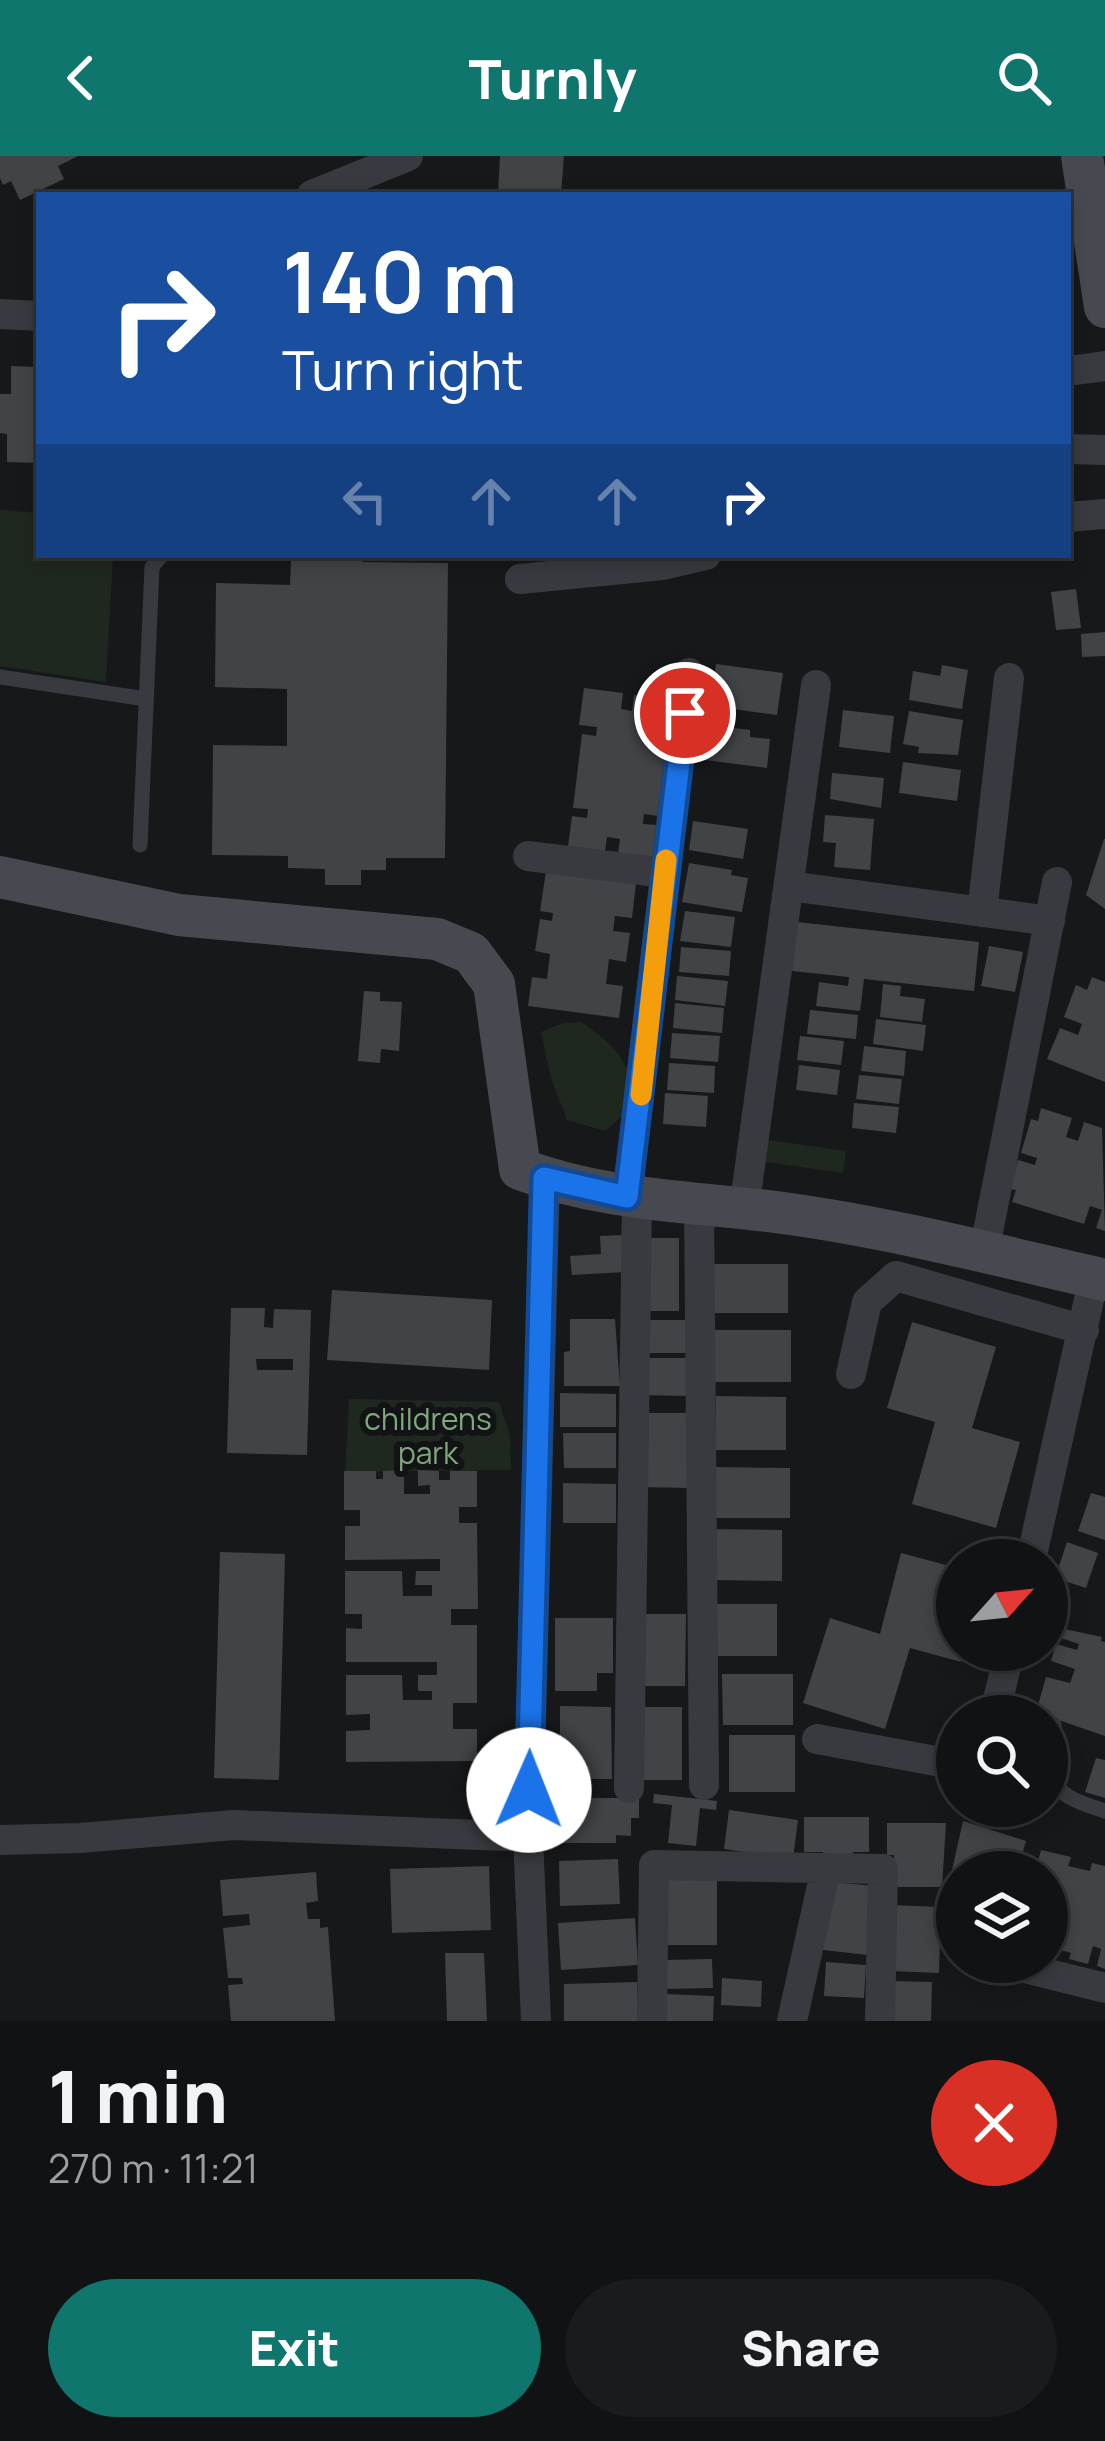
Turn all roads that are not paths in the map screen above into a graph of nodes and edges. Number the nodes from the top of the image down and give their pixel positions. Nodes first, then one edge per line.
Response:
1 (408, 156) edge
2 (1082, 156) edge
3 (319, 192) edge
4 (1105, 307) edge
5 (0, 314) edge
6 (36, 316) edge
7 (1105, 366) edge
8 (1071, 371) edge
9 (1071, 449) edge
10 (1105, 450) edge
11 (1105, 514) edge
12 (1071, 517) edge
13 (160, 558) edge
14 (693, 558) edge
15 (520, 580) dead end
16 (689, 673) dead end
17 (0, 677) edge
18 (1009, 678) dead end
19 (816, 685) dead end
20 (146, 699) junction
21 (140, 845) dead end
22 (528, 856) dead end
23 (665, 873) junction
24 (0, 877) edge
25 (1057, 882) dead end
26 (789, 886) junction
27 (982, 912) junction
28 (1050, 921) junction
29 (544, 1178) junction
30 (632, 1198) junction
31 (699, 1205) junction
32 (744, 1209) junction
33 (984, 1252) junction
34 (1099, 1278) edge
35 (1084, 1330) junction
36 (851, 1374) dead end
37 (1036, 1539) edge
38 (817, 1739) dead end
39 (936, 1761) edge
40 (704, 1785) dead end
41 (629, 1788) dead end
42 (1068, 1798) edge
43 (1105, 1811) edge
44 (528, 1838) junction
45 (0, 1840) edge
46 (826, 1868) junction
47 (1068, 1980) edge
48 (1105, 1988) edge
49 (536, 2021) edge
50 (652, 2021) edge
51 (792, 2021) edge
52 (880, 2021) edge

1 - 3 street
2 - 4 street
5 - 6 street
7 - 8 street
9 - 10 street
11 - 12 street
13 - 20 lane
14 - 15 street
16 - 23 street
17 - 20 lane
18 - 27 street
19 - 26 street
20 - 21 lane
22 - 23 street
23 - 30 street
24 - 29 street
25 - 28 street
26 - 27 street
26 - 32 street
27 - 28 street
28 - 33 street
29 - 30 street
29 - 44 street
30 - 31 street
30 - 41 street
31 - 32 street
31 - 40 street
32 - 33 street
33 - 34 street
34 - 35 street
35 - 36 street
35 - 37 street
38 - 39 street
42 - 43 lane
44 - 45 street
44 - 49 street
46 - 50 street
46 - 51 street
46 - 52 street
47 - 48 street

